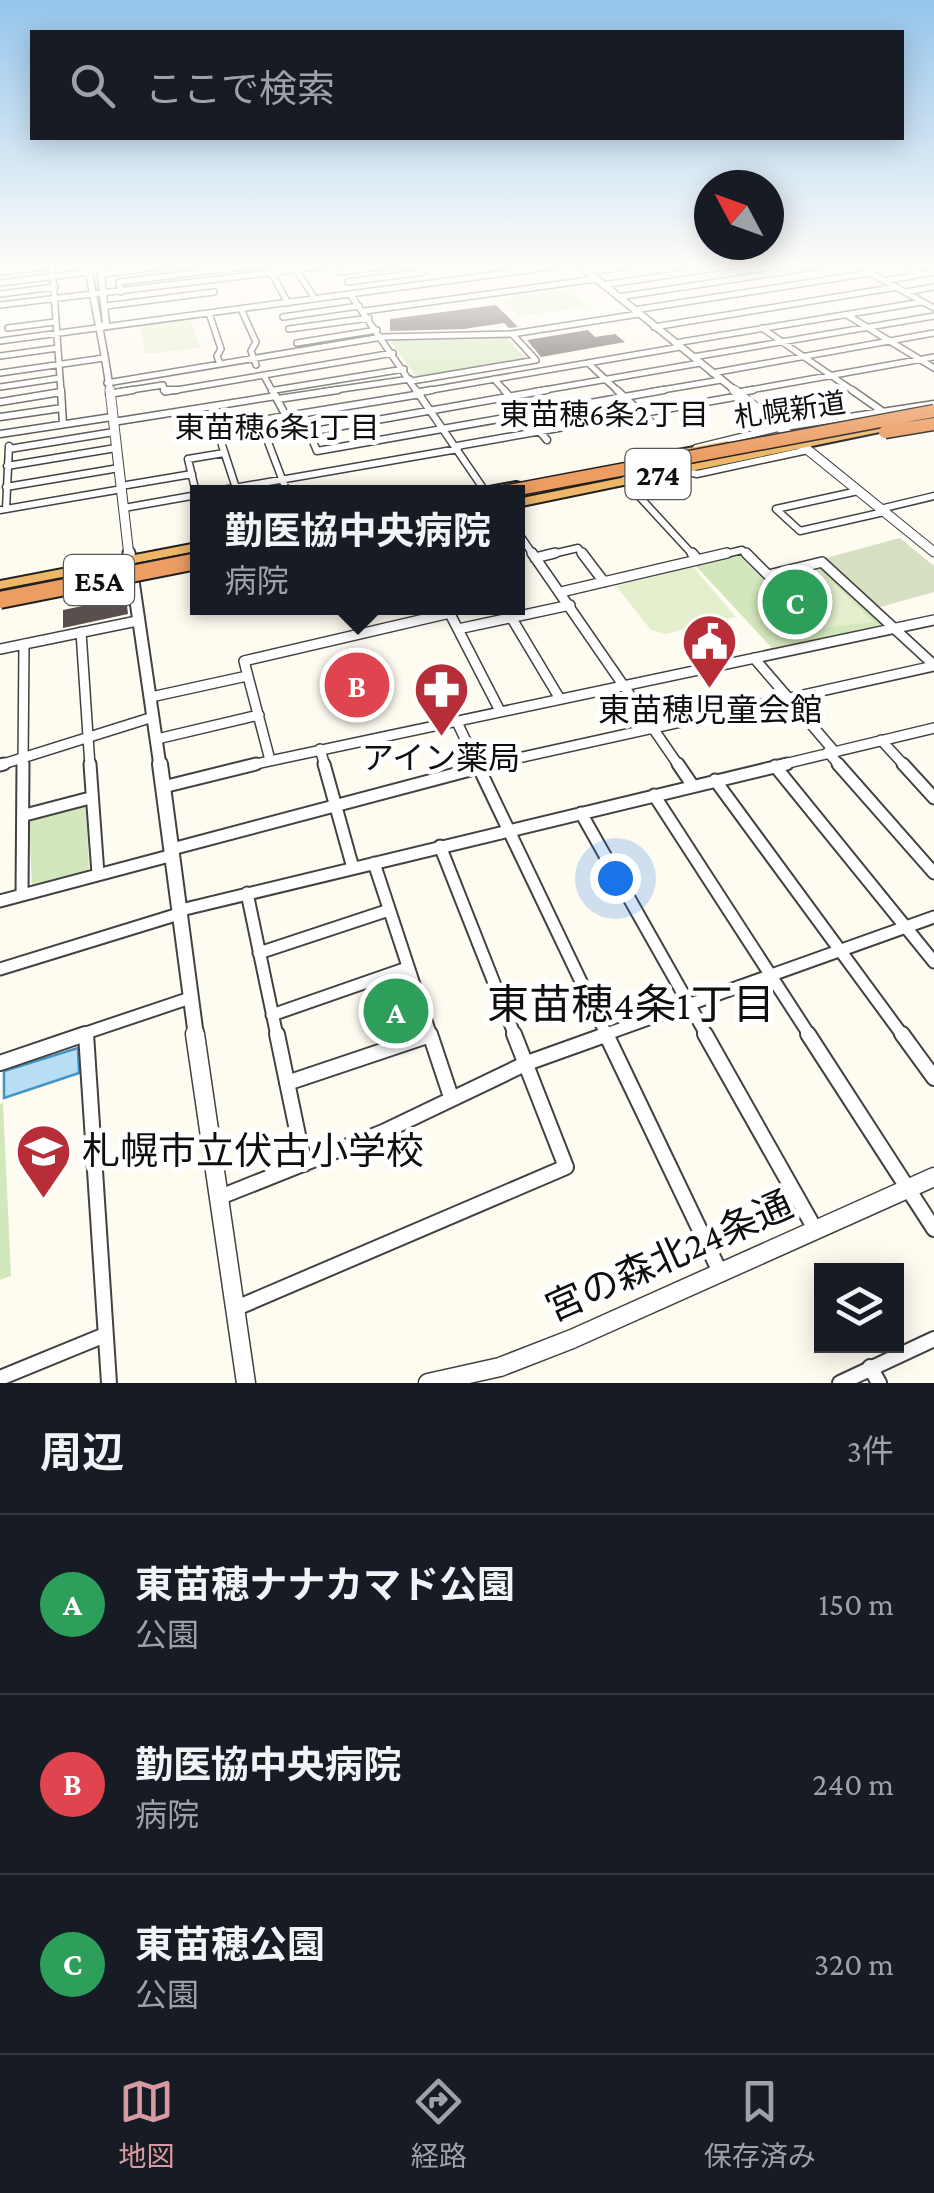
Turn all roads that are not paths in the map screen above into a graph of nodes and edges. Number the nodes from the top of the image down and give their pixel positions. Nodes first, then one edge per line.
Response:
1 (8, 328) edge
2 (762, 328) edge
3 (57, 329) edge
4 (92, 329) edge
5 (102, 329) edge
6 (214, 329) edge
7 (250, 329) edge
8 (289, 329) edge
9 (377, 329) edge
10 (543, 329) edge
11 (657, 329) edge
12 (759, 329) edge
13 (863, 329) edge
14 (867, 329) edge
15 (380, 333) junction
16 (934, 333) edge
17 (58, 334) junction
18 (512, 334) junction
19 (4, 340) edge
20 (783, 342) junction
21 (889, 342) junction
22 (677, 345) junction
23 (298, 347) junction
24 (58, 348) junction
25 (393, 353) junction
26 (0, 356) edge
27 (934, 356) edge
28 (804, 357) junction
29 (104, 358) junction
30 (919, 359) junction
31 (696, 360) junction
32 (255, 362) junction
33 (588, 363) junction
34 (220, 364) junction
35 (60, 365) junction
36 (934, 368) edge
37 (404, 370) junction
38 (0, 373) edge
39 (712, 373) junction
40 (264, 376) junction
41 (832, 376) junction
42 (60, 378) junction
43 (494, 379) junction
44 (412, 380) junction
45 (606, 380) junction
46 (720, 380) junction
47 (0, 387) edge
48 (108, 389) junction
49 (61, 392) junction
50 (421, 393) junction
51 (276, 395) junction
52 (738, 395) junction
53 (510, 397) junction
54 (625, 397) junction
55 (0, 402) edge
56 (375, 402) junction
57 (62, 408) junction
58 (335, 408) junction
59 (433, 411) junction
60 (882, 411) junction
61 (642, 414) junction
62 (525, 415) junction
63 (286, 416) junction
64 (934, 416) edge
65 (0, 417) edge
66 (385, 419) junction
67 (260, 420) junction
68 (651, 422) dead end
69 (113, 423) junction
70 (63, 424) junction
71 (232, 425) dead end
72 (344, 426) junction
73 (446, 429) junction
74 (540, 432) junction
75 (4, 434) edge
76 (793, 439) junction
77 (547, 440) dead end
78 (354, 445) junction
79 (116, 448) junction
80 (457, 448) junction
81 (10, 449) junction
82 (223, 449) joint
83 (680, 461) junction
84 (6, 466) junction
85 (119, 468) junction
86 (192, 474) junction
87 (282, 480) junction
88 (624, 480) junction
89 (194, 485) edge
90 (235, 485) edge
91 (253, 485) edge
92 (284, 485) edge
93 (477, 485) edge
94 (525, 485) edge
95 (6, 487) junction
96 (122, 487) junction
97 (525, 488) edge
98 (858, 491) junction
99 (190, 497) edge
100 (525, 497) edge
101 (525, 498) edge
102 (932, 498) edge
103 (124, 508) junction
104 (3, 510) edge
105 (882, 510) junction
106 (525, 544) edge
107 (934, 552) edge
108 (190, 557) edge
109 (190, 558) edge
110 (534, 558) junction
111 (132, 559) junction
112 (190, 559) edge
113 (190, 560) edge
114 (698, 560) junction
115 (134, 580) junction
116 (604, 582) junction
117 (0, 588) edge
118 (561, 592) junction
119 (0, 603) edge
120 (570, 605) junction
121 (525, 614) edge
122 (428, 615) edge
123 (451, 615) edge
124 (521, 615) edge
125 (511, 617) junction
126 (138, 620) junction
127 (934, 620) edge
128 (894, 628) junction
129 (458, 629) junction
130 (81, 632) junction
131 (24, 644) junction
132 (0, 649) edge
133 (754, 658) junction
134 (934, 666) edge
135 (248, 676) junction
136 (623, 686) junction
137 (152, 697) junction
138 (790, 698) junction
139 (560, 699) junction
140 (500, 710) junction
141 (259, 715) junction
142 (154, 717) junction
143 (456, 720) junction
144 (651, 728) junction
145 (934, 728) edge
146 (88, 738) junction
147 (157, 739) junction
148 (881, 740) junction
149 (320, 749) junction
150 (831, 751) junction
151 (24, 758) junction
152 (270, 760) junction
153 (0, 765) edge
154 (775, 766) junction
155 (478, 767) junction
156 (715, 780) junction
157 (163, 786) junction
158 (693, 786) junction
159 (654, 796) junction
160 (90, 798) junction
161 (934, 798) edge
162 (337, 803) junction
163 (581, 813) junction
164 (25, 816) junction
165 (509, 830) junction
166 (440, 846) junction
167 (172, 852) junction
168 (374, 863) junction
169 (353, 868) junction
170 (934, 873) edge
171 (98, 874) junction
172 (247, 893) junction
173 (22, 894) junction
174 (0, 901) edge
175 (388, 910) junction
176 (182, 911) junction
177 (934, 917) edge
178 (906, 927) junction
179 (842, 950) junction
180 (259, 953) junction
181 (934, 962) edge
182 (0, 968) edge
183 (408, 968) junction
184 (769, 976) junction
185 (190, 998) junction
186 (687, 1006) junction
187 (272, 1015) junction
188 (86, 1034) junction
189 (430, 1035) junction
190 (604, 1035) junction
191 (0, 1062) edge
192 (527, 1063) junction
193 (934, 1078) edge
194 (287, 1082) junction
195 (451, 1097) junction
196 (304, 1164) junction
197 (934, 1176) edge
198 (909, 1187) junction
199 (217, 1198) junction
200 (934, 1228) edge
201 (816, 1229) junction
202 (720, 1274) junction
203 (234, 1309) junction
204 (105, 1335) junction
205 (934, 1339) edge
206 (870, 1367) junction
207 (0, 1378) edge
208 (108, 1383) edge
209 (246, 1383) edge
210 (428, 1383) edge
211 (840, 1383) edge
212 (879, 1383) edge

1 - 19 street
2 - 20 street
3 - 17 street
4 - 17 street
5 - 29 street
6 - 34 street
7 - 32 street
8 - 23 street
9 - 15 street
10 - 18 street
11 - 22 street
12 - 22 street
13 - 20 street
14 - 21 street
15 - 18 street
15 - 23 street
15 - 25 street
16 - 21 street
17 - 19 street
17 - 24 street
18 - 44 street
20 - 28 street
20 - 31 street
21 - 28 street
21 - 30 street
22 - 31 street
22 - 33 street
23 - 32 street
24 - 26 street
24 - 35 street
25 - 37 street
25 - 40 street
27 - 30 street
28 - 39 street
28 - 41 street
29 - 35 street
29 - 48 street
30 - 36 street
30 - 41 street
31 - 39 street
31 - 45 street
32 - 34 street
33 - 43 street
33 - 45 street
34 - 48 street
35 - 38 street
35 - 42 street
37 - 44 street
37 - 51 street
39 - 46 street
40 - 48 street
40 - 51 street
41 - 52 street
41 - 60 street
42 - 47 street
42 - 49 street
43 - 50 street
43 - 53 street
44 - 50 street
44 - 51 street
45 - 53 street
45 - 54 street
46 - 52 street
46 - 54 street
48 - 69 street
49 - 55 street
49 - 57 street
50 - 56 street
50 - 59 street
51 - 63 street
51 - 69 street
52 - 61 street
52 - 76 street
53 - 59 street
53 - 62 street
54 - 61 street
54 - 62 street
56 - 58 street
56 - 66 street
57 - 65 street
57 - 70 street
58 - 63 street
58 - 72 street
59 - 66 street
59 - 73 street
60 - 64 street
60 - 76 street
61 - 68 street
61 - 74 street
62 - 73 street
62 - 74 street
63 - 67 street
64 - 76 highway, 札幌新道 / 274
64 - 76 highway, 札幌新道 / 274
64 - 83 highway, bridge
66 - 72 street
67 - 71 street
67 - 87 street
69 - 70 street
69 - 79 street
69 - 81 street
70 - 75 street
72 - 78 street
72 - 78 street
73 - 78 street
73 - 80 street
74 - 77 street
74 - 80 street
75 - 81 street
76 - 83 highway, 札幌新道 / 274
76 - 83 street
76 - 98 street
79 - 84 street
79 - 85 street
80 - 87 street
80 - 93 street
81 - 84 street
82 - 86 street
82 - 90 street
83 - 88 highway, 札幌新道 / 274
83 - 94 highway, 札幌新道 / 274
83 - 97 highway, bridge
83 - 100 highway, bridge
84 - 95 street
85 - 95 street
85 - 96 street
86 - 89 street
86 - 96 street
87 - 91 street
87 - 92 street
88 - 101 highway, 札幌新道 / 274
88 - 114 street
95 - 104 street
96 - 103 street
96 - 104 street
98 - 105 street
98 - 105 street
99 - 103 street
102 - 105 street
103 - 111 street
105 - 107 street
106 - 110 street
108 - 111 highway
109 - 117 highway, E5A
110 - 116 street
110 - 118 street
111 - 115 street
111 - 117 highway
112 - 119 highway, E5A, bridge
113 - 115 highway
114 - 116 street
114 - 128 street
115 - 119 highway
115 - 126 street
116 - 118 street
118 - 120 street
120 - 121 street
120 - 136 street
122 - 135 street
123 - 129 street
124 - 125 street
125 - 129 street
125 - 139 street
126 - 130 street
126 - 137 street
127 - 128 street
128 - 133 street
128 - 134 street
129 - 140 street
130 - 131 street
130 - 146 street
131 - 132 street
131 - 151 street
133 - 136 street
133 - 138 street
134 - 138 street
135 - 137 street
135 - 141 street
136 - 139 street
136 - 144 street
137 - 142 street
138 - 144 street
138 - 150 street
139 - 140 street
140 - 143 street
141 - 147 street
141 - 152 street
142 - 146 street
142 - 147 street
143 - 149 street
143 - 155 street
144 - 155 street
144 - 158 street
145 - 148 street
146 - 151 street
146 - 160 street
147 - 157 street
148 - 150 street
148 - 161 street
149 - 152 street
149 - 162 street
150 - 154 street
150 - 170 street
151 - 153 street
151 - 164 street
152 - 157 street
154 - 156 street
154 - 178 street
155 - 162 street
155 - 165 street
156 - 158 street
156 - 179 street
157 - 167 street
158 - 159 street
159 - 163 street
159 - 184 street
160 - 164 street
160 - 171 street
162 - 167 street
162 - 169 street
163 - 165 street
163 - 186 street
164 - 173 street
165 - 166 street
165 - 190 street
166 - 168 street
166 - 192 street
167 - 171 street
167 - 176 street
168 - 169 street
168 - 175 street
169 - 172 street
171 - 173 street
172 - 176 street
172 - 180 street
173 - 174 street
175 - 180 street
175 - 183 street
176 - 182 street
176 - 185 street
177 - 178 street
178 - 179 street
178 - 181 street
179 - 184 street
179 - 193 street
180 - 187 street
183 - 187 street
183 - 189 street
184 - 186 street
184 - 198 street
185 - 188 street
185 - 199 street
186 - 190 street
186 - 201 street
187 - 194 street
188 - 191 street
188 - 204 street
189 - 194 street
189 - 195 street
190 - 192 street
190 - 202 street
192 - 195 street
192 - 203 street
194 - 196 street
195 - 196 street
196 - 199 street
197 - 198 street, 宮の森北24条通
198 - 200 street
198 - 201 street, 宮の森北24条通
199 - 203 street
201 - 202 street, 宮の森北24条通
202 - 210 street, 宮の森北24条通
203 - 209 street
204 - 207 street
204 - 208 street
205 - 206 street
206 - 211 street
206 - 212 street

